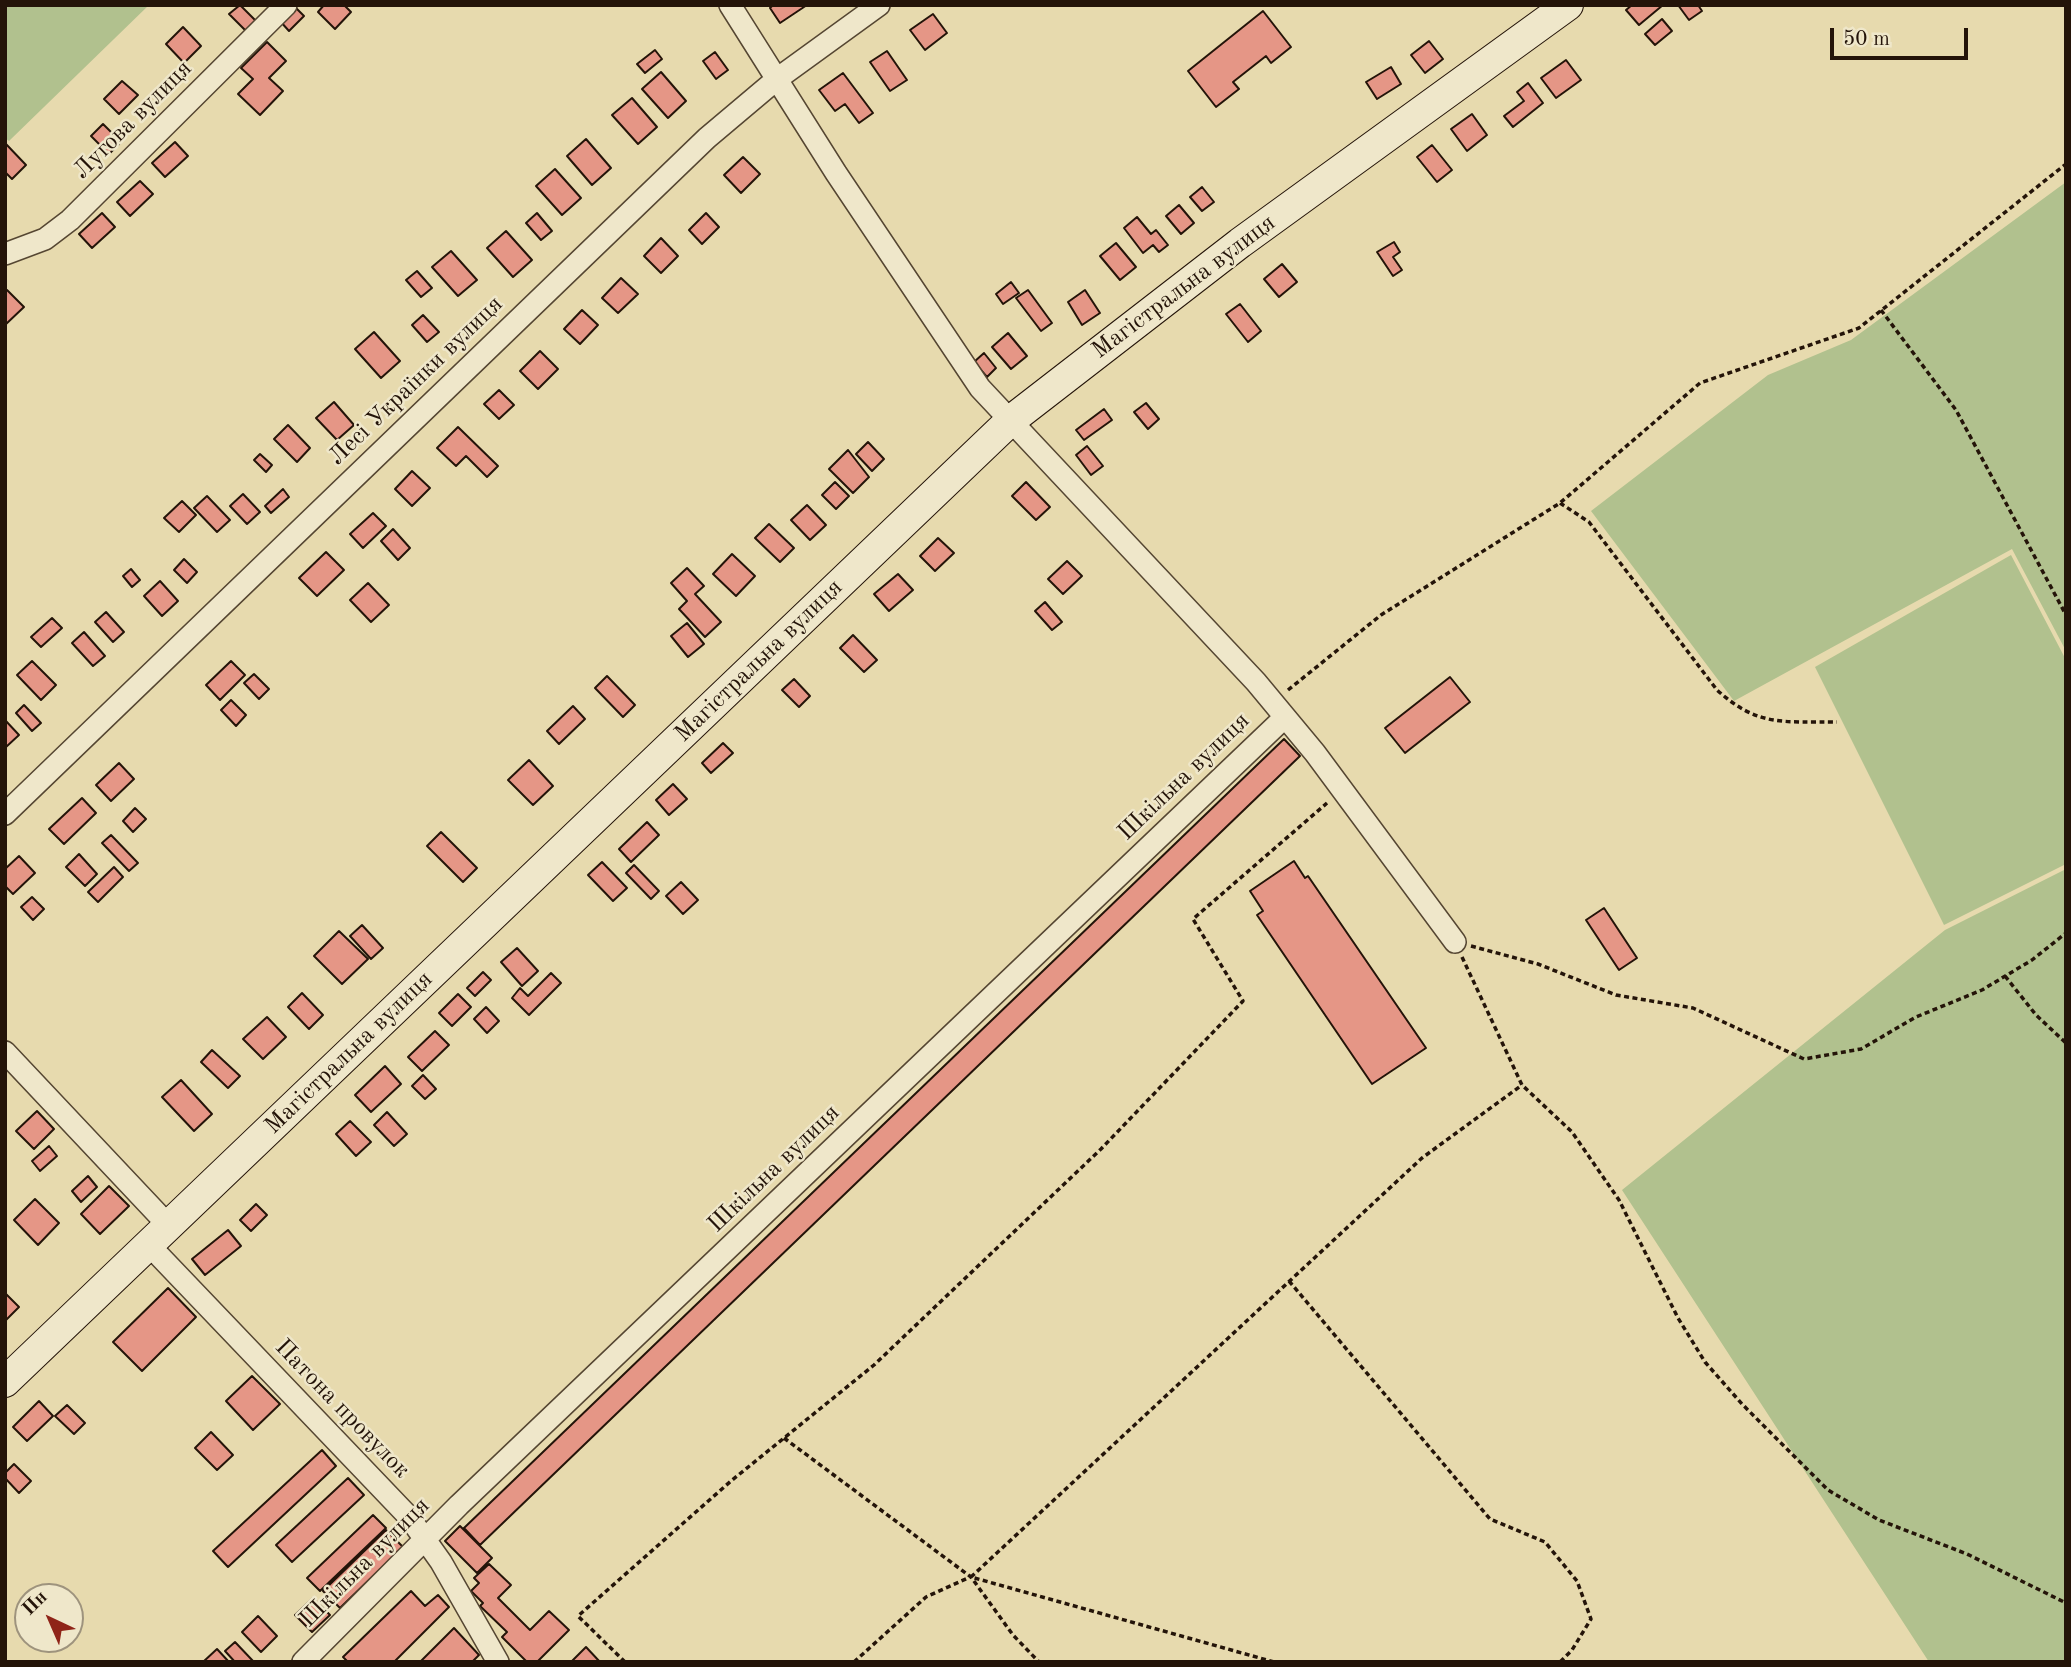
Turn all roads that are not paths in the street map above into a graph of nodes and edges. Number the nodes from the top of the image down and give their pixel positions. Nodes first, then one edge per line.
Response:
1 (286, 5) edge
2 (730, 5) edge
3 (879, 5) edge
4 (1568, 5) edge
5 (777, 79) junction
6 (5, 254) edge
7 (1010, 421) junction
8 (1279, 710) junction
9 (5, 814) edge
10 (1455, 942) road end
11 (5, 1052) edge
12 (159, 1235) junction
13 (5, 1382) edge
14 (426, 1539) junction
15 (303, 1662) edge
16 (498, 1662) edge

1 - 6 street, Лугова вулиця
2 - 5 street
3 - 5 street, Лесі Українки вулиця
4 - 7 main road, Магістральна вулиця
5 - 7 street
5 - 9 street, Лесі Українки вулиця
7 - 8 street
7 - 12 main road, Магістральна вулиця
8 - 10 street
8 - 14 street, Шкільна вулиця
11 - 12 street, Патона провулок
12 - 13 main road, Магістральна вулиця
12 - 14 street, Патона провулок
14 - 15 street, Шкільна вулиця
14 - 16 street, Патона провулок

